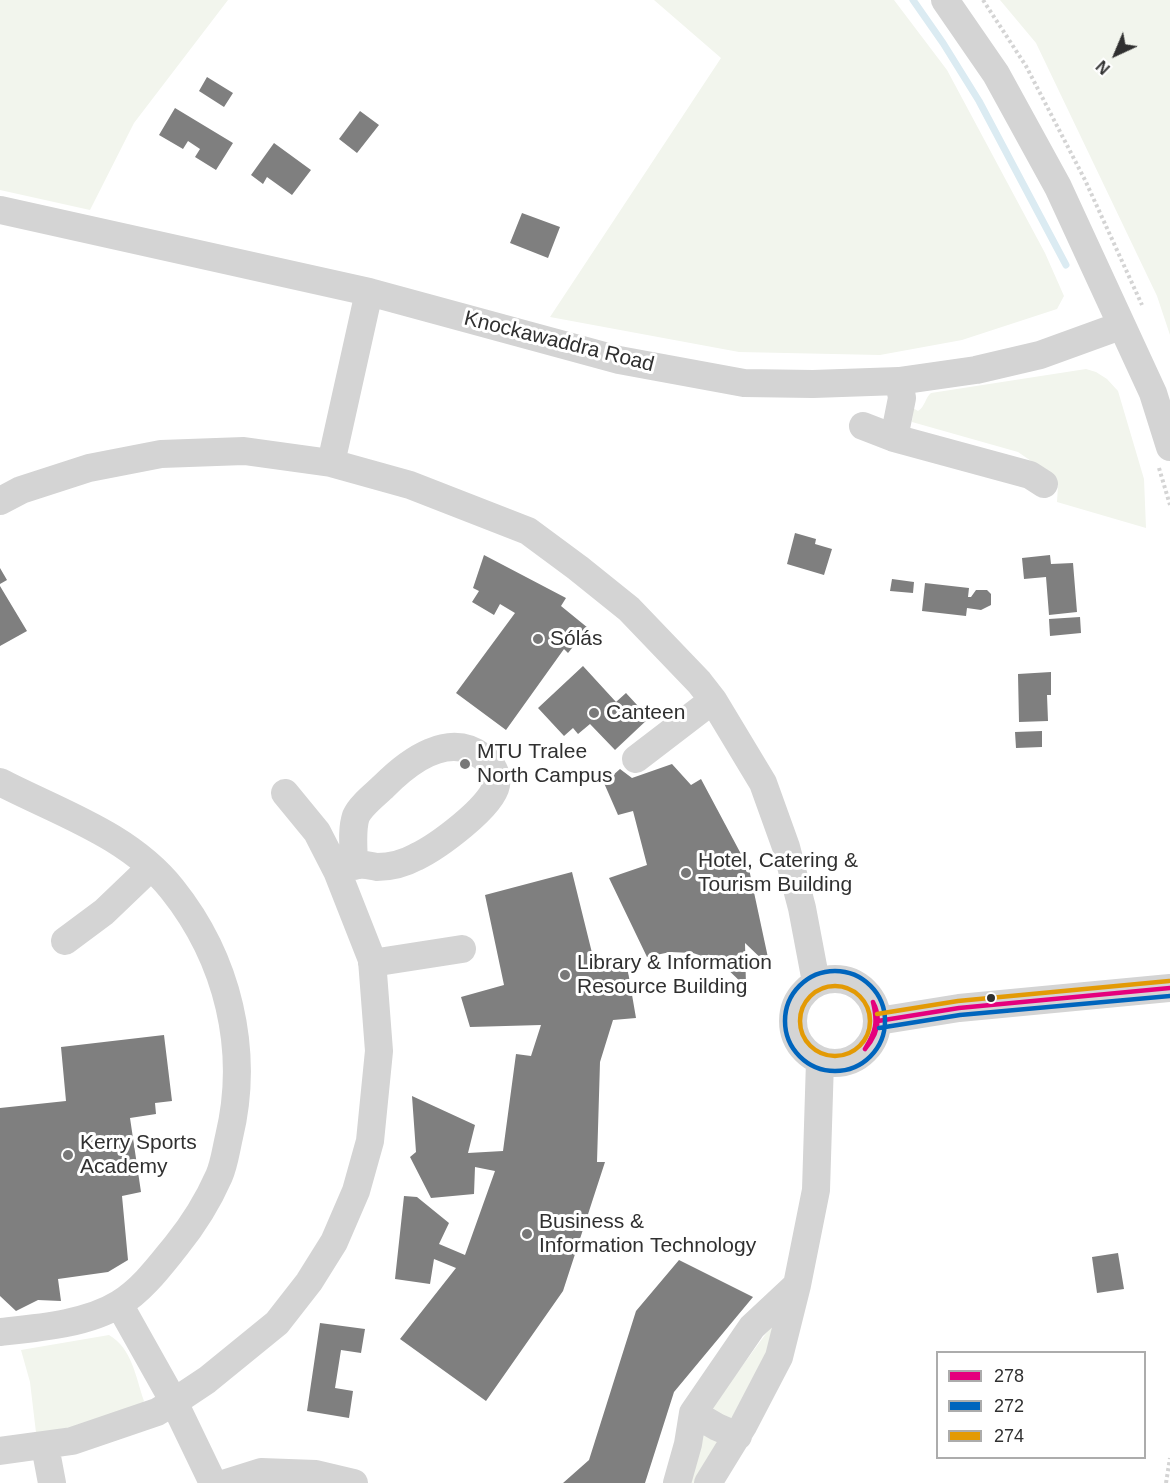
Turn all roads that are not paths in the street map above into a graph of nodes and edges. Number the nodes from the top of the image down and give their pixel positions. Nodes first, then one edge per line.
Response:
1 (945, 0) edge
2 (0, 210) edge
3 (369, 292) junction
4 (1120, 326) junction
5 (899, 381) junction
6 (863, 426) dead end
7 (894, 438) junction
8 (1170, 447) edge
9 (332, 463) junction
10 (1044, 484) dead end
11 (0, 501) edge
12 (713, 700) junction
13 (636, 759) dead end
14 (0, 782) edge
15 (285, 793) dead end
16 (151, 867) junction
17 (345, 868) junction
18 (65, 941) dead end
19 (462, 949) dead end
20 (372, 963) junction
21 (816, 982) junction
22 (1170, 988) edge
23 (878, 1021) junction
24 (820, 1061) junction
25 (797, 1285) junction
26 (119, 1304) junction
27 (0, 1332) edge
28 (174, 1402) junction
29 (693, 1413) junction
30 (738, 1436) junction
31 (45, 1446) junction
32 (0, 1451) edge
33 (712, 1481) edge
34 (52, 1483) edge
35 (213, 1483) edge
36 (226, 1483) edge
37 (354, 1483) edge
38 (677, 1483) edge

1 - 4 street
2 - 3 street, Knockawaddra Road
3 - 5 street, Knockawaddra Road
3 - 9 street
4 - 5 street, Knockawaddra Road
4 - 8 street
5 - 7 street
6 - 7 street
7 - 10 street
9 - 11 street
9 - 12 street
12 - 13 street
12 - 21 street
14 - 16 street
15 - 17 street
16 - 18 street
16 - 26 street
17 - 17 street
17 - 20 street
19 - 20 street
20 - 28 street
21 - 23 street
21 - 24 street
22 - 23 street
23 - 24 street
24 - 25 street
25 - 29 street
25 - 30 street
26 - 27 street
26 - 28 street
28 - 31 street
28 - 35 street
29 - 30 street
29 - 38 street
30 - 33 street
31 - 32 street
31 - 34 street
36 - 37 street

